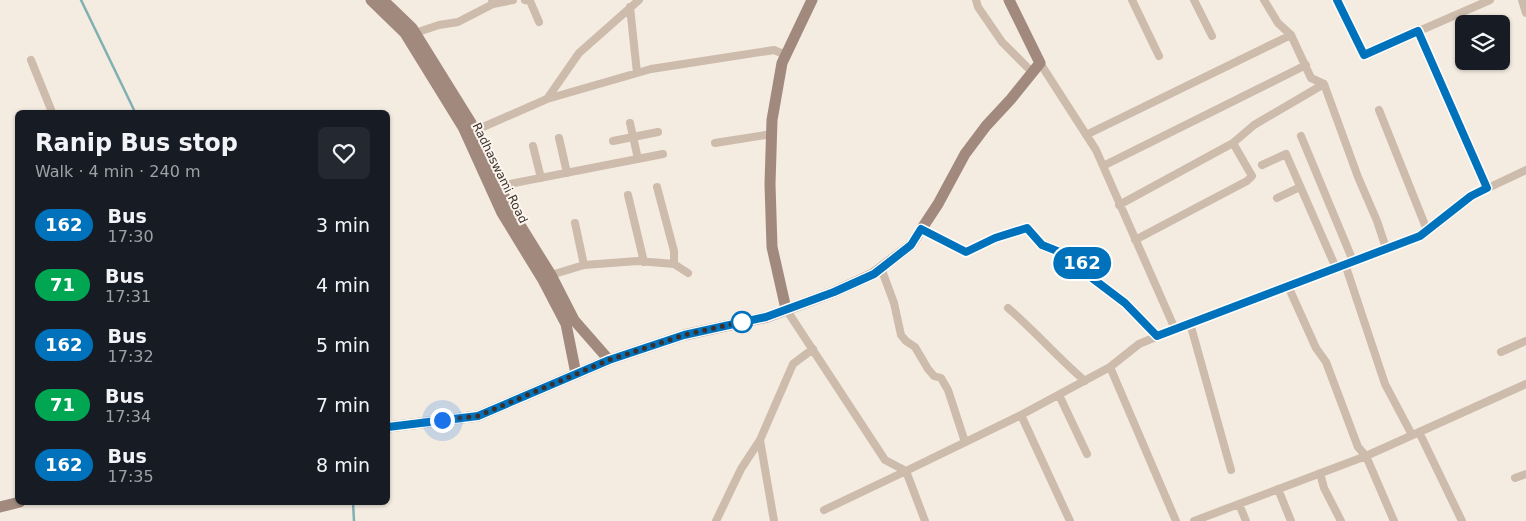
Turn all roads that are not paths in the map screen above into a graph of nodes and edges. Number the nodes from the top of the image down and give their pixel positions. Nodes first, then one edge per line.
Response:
1 (371, 0) edge
2 (383, 0) edge
3 (513, 0) edge
4 (525, 0) edge
5 (639, 0) edge
6 (812, 0) edge
7 (976, 0) edge
8 (1009, 0) edge
9 (1132, 0) edge
10 (1194, 0) edge
11 (1264, 0) edge
12 (1337, 0) edge
13 (1490, 0) edge
14 (1522, 0) edge
15 (493, 2) edge
16 (630, 7) junction
17 (1526, 13) edge
18 (539, 22) dead end
19 (1418, 31) junction
20 (415, 32) junction
21 (1291, 34) junction
22 (1212, 36) dead end
23 (786, 55) junction
24 (1159, 56) dead end
25 (31, 60) dead end
26 (1306, 65) junction
27 (1037, 68) junction
28 (637, 73) junction
29 (1324, 84) junction
30 (546, 99) junction
31 (51, 110) edge
32 (1379, 110) dead end
33 (630, 123) dead end
34 (474, 131) junction
35 (658, 132) dead end
36 (772, 134) junction
37 (1086, 135) junction
38 (1301, 136) dead end
39 (633, 137) junction
40 (560, 138) dead end
41 (612, 141) dead end
42 (715, 143) dead end
43 (1233, 143) junction
44 (533, 146) dead end
45 (663, 154) dead end
46 (638, 159) junction
47 (1262, 165) dead end
48 (1102, 166) junction
49 (1526, 170) edge
50 (567, 173) junction
51 (541, 178) junction
52 (499, 186) junction
53 (658, 187) dead end
54 (1300, 187) junction
55 (1487, 188) junction
56 (628, 195) dead end
57 (1277, 198) dead end
58 (1120, 205) junction
59 (575, 223) dead end
60 (921, 229) junction
61 (1427, 230) junction
62 (1135, 240) junction
63 (1386, 248) junction
64 (644, 262) junction
65 (1349, 262) junction
66 (674, 264) junction
67 (584, 265) junction
68 (881, 268) junction
69 (1336, 268) junction
70 (688, 273) dead end
71 (551, 276) junction
72 (1288, 286) junction
73 (1008, 308) dead end
74 (786, 309) junction
75 (1190, 323) junction
76 (1175, 329) junction
77 (1157, 336) junction
78 (1526, 341) edge
79 (813, 350) junction
80 (1501, 352) dead end
81 (609, 360) junction
82 (1110, 367) junction
83 (576, 374) junction
84 (1085, 381) junction
85 (1526, 384) edge
86 (1059, 395) junction
87 (1021, 415) junction
88 (390, 427) edge
89 (1416, 434) junction
90 (760, 440) junction
91 (965, 442) junction
92 (1088, 454) dead end
93 (1366, 456) junction
94 (1231, 470) dead end
95 (906, 471) junction
96 (1320, 473) junction
97 (1526, 474) edge
98 (1515, 478) dead end
99 (1278, 489) junction
100 (15, 503) edge
101 (1239, 504) junction
102 (0, 507) edge
103 (824, 510) dead end
104 (716, 521) edge
105 (774, 521) edge
106 (925, 521) edge
107 (1070, 521) edge
108 (1176, 521) edge
109 (1194, 521) edge
110 (1246, 521) edge
111 (1292, 521) edge
112 (1341, 521) edge
113 (1394, 521) edge
114 (1462, 521) edge

1 - 83 street, Radhaswami Road
2 - 20 street, Radhaswami Road
3 - 15 street
4 - 18 street
5 - 16 street
6 - 23 street
7 - 27 street
8 - 27 street
9 - 24 street
10 - 22 street
11 - 21 street
12 - 19 street
13 - 19 street
14 - 17 street
15 - 20 street
16 - 28 street
16 - 30 street
19 - 55 street
20 - 34 street, Radhaswami Road
21 - 26 street
21 - 37 street
23 - 28 street
23 - 36 street
25 - 31 street
26 - 29 street
26 - 48 street
27 - 37 street
27 - 60 street
28 - 30 street
29 - 43 street
29 - 63 street
30 - 34 street
32 - 61 street
33 - 39 street
34 - 52 street, Radhaswami Road
35 - 39 street
36 - 42 street
36 - 74 street
37 - 48 street
38 - 65 street
39 - 41 street
39 - 46 street
40 - 50 street
43 - 58 street
43 - 62 street
44 - 51 street
45 - 46 street
46 - 50 street
47 - 54 street
48 - 58 street
49 - 55 street
50 - 51 street
51 - 52 street
52 - 71 street, Radhaswami Road
53 - 66 street
54 - 57 street
54 - 69 street
55 - 61 street
56 - 64 street
58 - 62 street
59 - 67 street
60 - 68 street
60 - 77 street
61 - 63 street
62 - 76 street
63 - 65 street
64 - 66 street
64 - 67 street
65 - 69 street
65 - 89 street
66 - 70 street
67 - 71 street
68 - 74 street
68 - 91 street
69 - 72 street
71 - 81 street, Radhaswami Road
72 - 75 street
72 - 93 street
73 - 84 street
74 - 79 street
74 - 81 street
75 - 76 street
75 - 94 street
76 - 77 street
77 - 82 street
78 - 80 street
79 - 90 street
79 - 95 street
81 - 83 street
82 - 84 street
82 - 108 street
83 - 88 street
84 - 86 street
85 - 89 street
86 - 87 street
86 - 92 street
87 - 91 street
87 - 107 street
89 - 93 street
89 - 114 street
90 - 104 street
90 - 105 street
91 - 95 street
93 - 96 street
93 - 113 street
95 - 103 street
95 - 106 street
96 - 99 street
96 - 112 street
97 - 98 street
99 - 101 street
99 - 111 street
100 - 102 street
101 - 109 street
101 - 110 street

